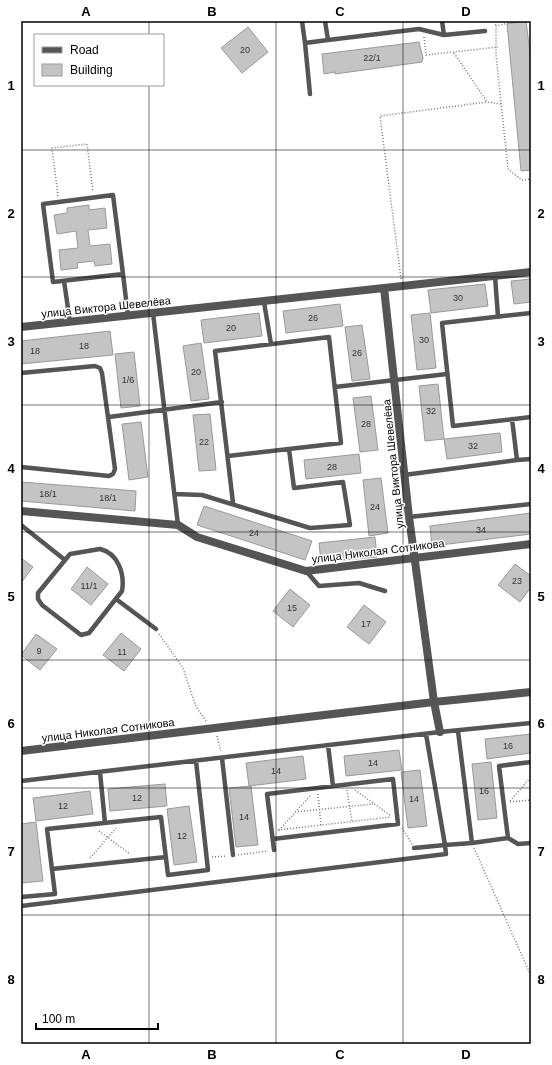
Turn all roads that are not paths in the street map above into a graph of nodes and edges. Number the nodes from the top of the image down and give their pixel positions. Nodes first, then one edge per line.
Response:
1 (302, 21) edge
2 (326, 21) edge
3 (442, 21) edge
4 (485, 31) dead end
5 (444, 35) junction
6 (328, 40) junction
7 (305, 43) junction
8 (310, 94) dead end
9 (531, 272) edge
10 (123, 274) junction
11 (495, 276) junction
12 (64, 281) junction
13 (384, 288) junction
14 (264, 302) junction
15 (153, 313) junction
16 (531, 313) edge
17 (128, 316) junction
18 (498, 317) junction
19 (70, 322) junction
20 (21, 327) edge
21 (271, 344) junction
22 (21, 373) edge
23 (447, 374) junction
24 (394, 379) junction
25 (335, 387) junction
26 (222, 402) junction
27 (164, 410) junction
28 (109, 417) junction
29 (531, 417) edge
30 (512, 420) junction
31 (289, 449) junction
32 (228, 456) junction
33 (531, 459) edge
34 (517, 460) junction
35 (21, 467) edge
36 (404, 475) junction
37 (174, 494) junction
38 (233, 503) junction
39 (531, 504) edge
40 (21, 511) edge
41 (409, 517) junction
42 (21, 525) edge
43 (178, 525) junction
44 (530, 544) edge
45 (416, 558) junction
46 (65, 560) junction
47 (306, 571) junction
48 (385, 591) dead end
49 (116, 599) junction
50 (156, 629) road end
51 (531, 692) edge
52 (434, 702) junction
53 (531, 723) edge
54 (458, 731) junction
55 (440, 732) junction
56 (426, 734) junction
57 (328, 745) junction
58 (21, 751) edge
59 (222, 758) junction
60 (196, 761) junction
61 (531, 762) edge
62 (100, 772) junction
63 (21, 782) edge
64 (332, 786) junction
65 (105, 823) junction
66 (508, 838) junction
67 (273, 839) junction
68 (472, 842) junction
69 (531, 843) edge
70 (445, 845) junction
71 (414, 848) road end
72 (274, 850) road end
73 (233, 855) road end
74 (166, 857) junction
75 (52, 870) junction
76 (21, 898) edge
77 (21, 906) edge

1 - 7 lane
2 - 6 lane
3 - 5 lane
4 - 5 lane
5 - 6 lane
6 - 7 lane
7 - 8 lane
9 - 11 street, улица Виктора Шевелёва
10 - 12 lane
10 - 12 lane
10 - 17 lane
11 - 13 street, улица Виктора Шевелёва
11 - 18 lane
12 - 19 lane
13 - 14 street, улица Виктора Шевелёва
13 - 24 street, улица Виктора Шевелёва
14 - 15 street, улица Виктора Шевелёва
14 - 21 lane
15 - 17 street, улица Виктора Шевелёва
15 - 27 lane
16 - 18 lane
17 - 19 street, улица Виктора Шевелёва
18 - 23 lane
19 - 20 street, улица Виктора Шевелёва
21 - 25 lane
21 - 26 lane
22 - 28 lane
23 - 24 lane
23 - 30 lane
24 - 25 lane
24 - 36 street, улица Виктора Шевелёва
25 - 31 lane
26 - 27 lane
26 - 32 lane
27 - 28 lane
27 - 37 lane
28 - 35 lane
29 - 30 lane
30 - 34 lane
31 - 32 lane
31 - 38 lane
32 - 38 lane
33 - 34 lane
34 - 36 lane
36 - 41 street, улица Виктора Шевелёва
37 - 38 lane
37 - 43 lane
39 - 41 lane
40 - 43 street, улица Николая Сотникова
41 - 45 street, улица Виктора Шевелёва
42 - 46 lane
43 - 47 street, улица Николая Сотникова
44 - 45 street, улица Николая Сотникова
45 - 47 street, улица Николая Сотникова
45 - 52 street, улица Виктора Шевелёва
46 - 49 lane
46 - 49 lane
47 - 48 lane
49 - 50 lane
51 - 52 street, улица Николая Сотникова
52 - 55 street, улица Виктора Шевелёва
52 - 58 street, улица Николая Сотникова
53 - 54 lane
54 - 55 lane
54 - 68 lane
55 - 56 lane
56 - 57 lane
56 - 70 lane
57 - 59 lane
57 - 64 lane
59 - 60 lane
59 - 73 lane
60 - 62 lane
60 - 74 lane
61 - 66 lane
62 - 63 lane
62 - 65 lane
64 - 67 lane
64 - 67 lane
65 - 74 lane
65 - 75 lane
66 - 68 lane
66 - 69 lane
67 - 72 lane
68 - 70 lane
70 - 71 lane
70 - 77 lane
74 - 75 lane
75 - 76 lane

